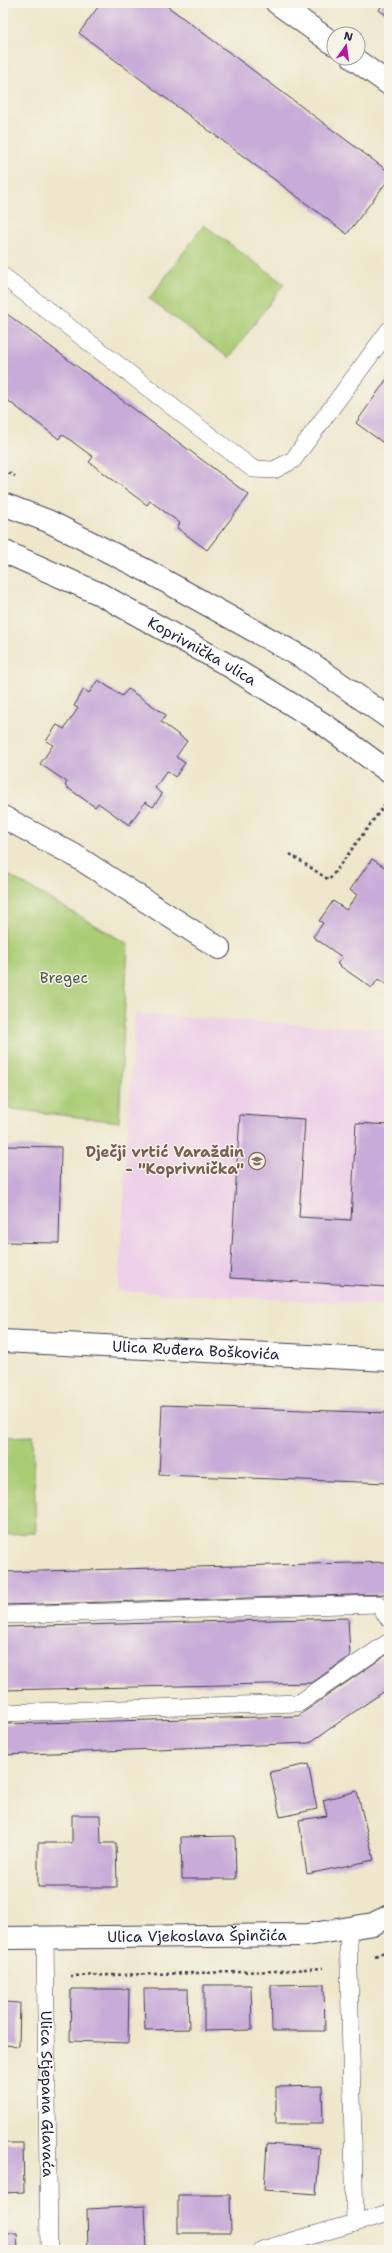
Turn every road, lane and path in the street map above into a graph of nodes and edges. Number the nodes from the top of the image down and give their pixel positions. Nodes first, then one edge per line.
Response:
1 (277, 3) edge
2 (326, 38) edge
3 (364, 66) edge
4 (389, 84) edge
5 (3, 276) edge
6 (389, 330) edge
7 (3, 504) edge
8 (3, 551) edge
9 (389, 718) edge
10 (389, 772) edge
11 (389, 799) edge
12 (3, 817) edge
13 (290, 854) dead end
14 (219, 948) dead end
15 (3, 1341) edge
16 (389, 1360) edge
17 (3, 1615) edge
18 (389, 1619) edge
19 (389, 1642) edge
20 (3, 1713) edge
21 (389, 1916) edge
22 (348, 1929) junction
23 (3, 1938) edge
24 (45, 1938) junction
25 (322, 1968) dead end
26 (46, 1977) junction
27 (389, 2213) edge
28 (355, 2223) junction
29 (49, 2250) edge
30 (262, 2250) edge

1 - 2 street
3 - 4 street
5 - 6 lane
7 - 9 street
8 - 10 street, Koprivnička ulica
11 - 13 path
12 - 14 street
15 - 16 street, Ulica Ruđera Boškovića
17 - 18 lane
19 - 20 lane
21 - 22 street, Ulica Vjekoslava Špinčića
22 - 24 street, Ulica Vjekoslava Špinčića
22 - 28 lane
23 - 24 street, Ulica Vjekoslava Špinčića
24 - 26 lane, Ulica Stjepana Glavaća
25 - 26 path
26 - 29 lane, Ulica Stjepana Glavaća
27 - 28 lane
28 - 30 lane

